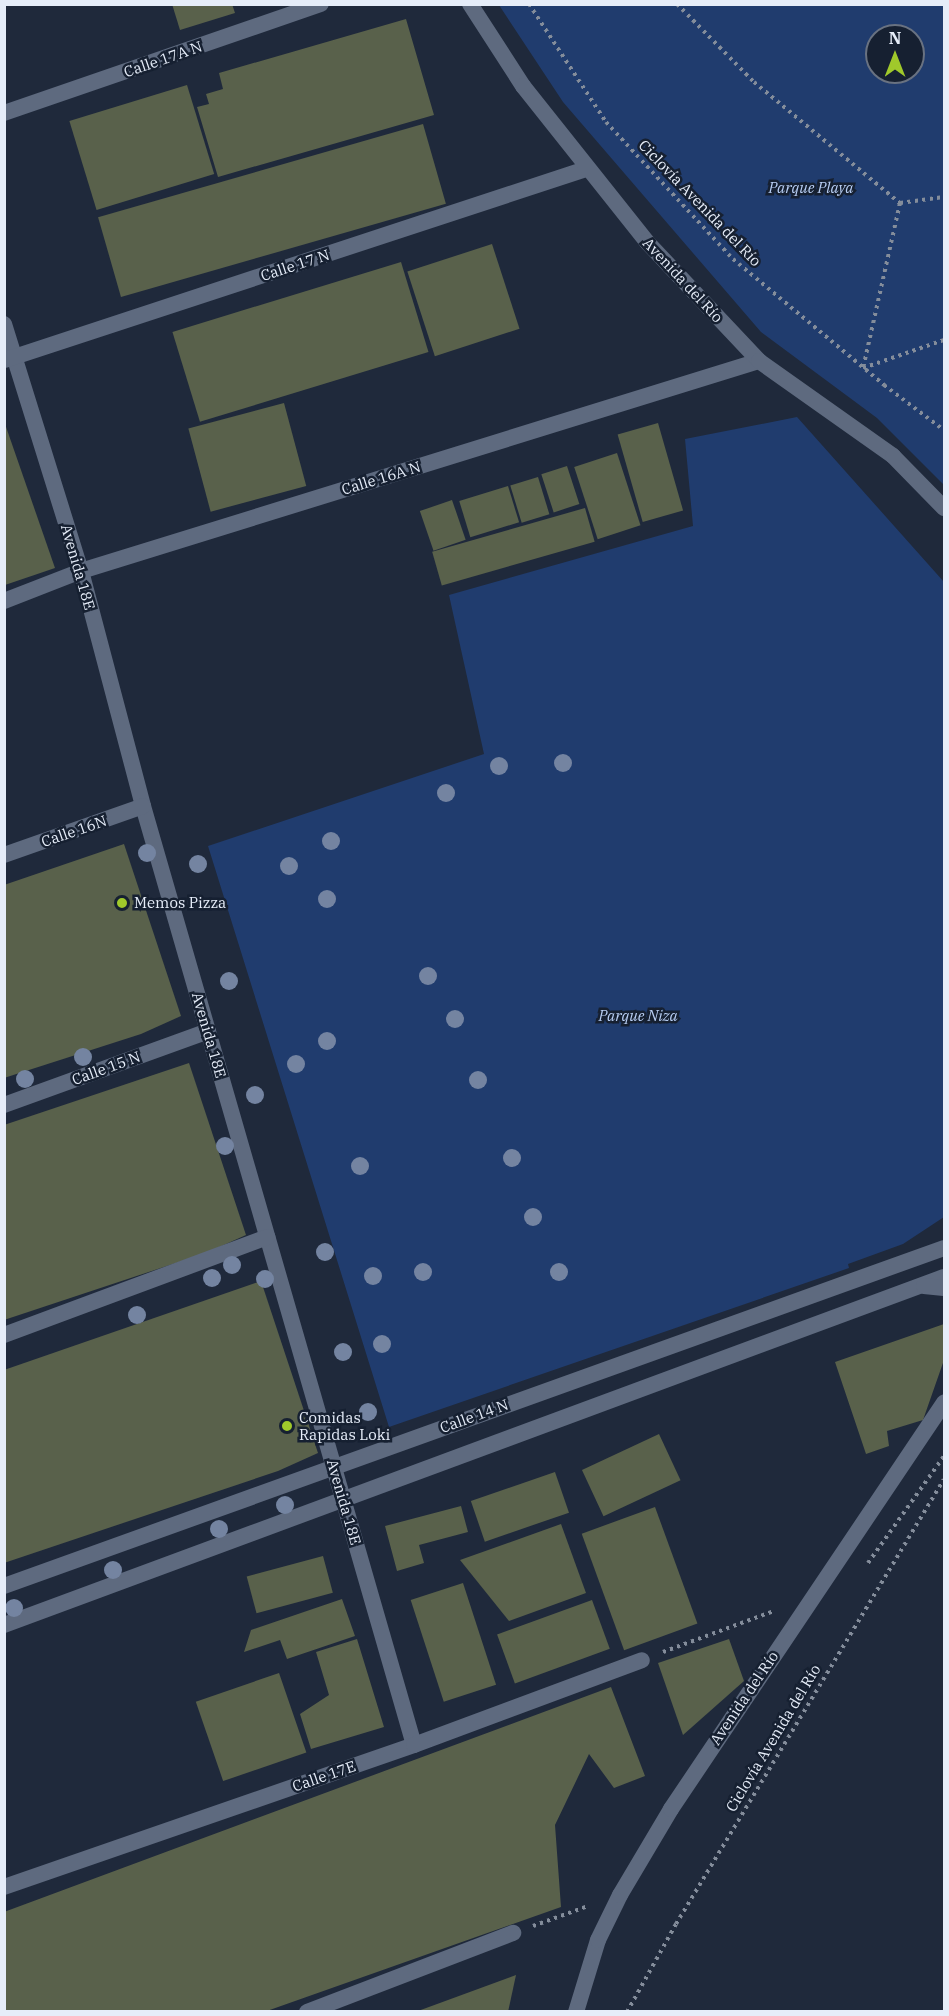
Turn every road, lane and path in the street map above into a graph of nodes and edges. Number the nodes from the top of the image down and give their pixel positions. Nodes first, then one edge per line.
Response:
1 (321, 4) edge
2 (470, 4) edge
3 (530, 4) edge
4 (677, 4) edge
5 (4, 113) edge
6 (586, 169) junction
7 (945, 196) edge
8 (900, 203) junction
9 (4, 324) edge
10 (945, 340) edge
11 (9, 359) edge
12 (759, 361) junction
13 (863, 368) junction
14 (945, 430) edge
15 (945, 508) edge
16 (81, 571) junction
17 (4, 601) edge
18 (143, 806) junction
19 (4, 855) edge
20 (208, 1031) junction
21 (4, 1105) edge
22 (267, 1238) junction
23 (945, 1248) edge
24 (945, 1277) edge
25 (924, 1286) junction
26 (945, 1288) edge
27 (4, 1335) edge
28 (945, 1402) edge
29 (334, 1466) junction
30 (945, 1479) edge
31 (344, 1502) junction
32 (4, 1586) edge
33 (812, 1598) junction
34 (4, 1626) edge
35 (642, 1660) joint
36 (414, 1745) junction
37 (4, 1887) edge
38 (620, 1895) junction
39 (513, 1934) joint
40 (307, 2012) edge
41 (576, 2012) edge
42 (627, 2012) edge

1 - 5 street, Calle 17A N
2 - 6 street, Avenida del Río
3 - 13 path, Ciclovía Avenida del Río
4 - 8 path
6 - 11 street, Calle 17 N
6 - 12 street, Avenida del Río
7 - 8 path
8 - 13 path
9 - 11 street, Avenida 18E
10 - 13 path
11 - 16 street, Avenida 18E
12 - 15 street, Avenida del Río
12 - 16 street, Calle 16A N
13 - 14 path, Ciclovía Avenida del Río
16 - 17 street, Calle 16A N
16 - 18 street, Avenida 18E
18 - 19 street, Calle 16N
18 - 20 street, Avenida 18E
20 - 21 street, Calle 15 N
20 - 22 street, Avenida 18E
22 - 27 street
22 - 29 street, Avenida 18E
23 - 29 street, Calle 14 N
24 - 25 street
25 - 26 street
25 - 31 street
28 - 33 street, Avenida del Río
29 - 31 street, Avenida 18E
29 - 32 street, Calle 14 N
30 - 42 path, Ciclovía Avenida del Río
31 - 34 street
31 - 36 street, Avenida 18E
33 - 35 path
33 - 38 street, Avenida del Río
35 - 36 street, Calle 17E
36 - 37 street, Calle 17E
38 - 39 path
38 - 41 street, Avenida del Río
39 - 40 street

